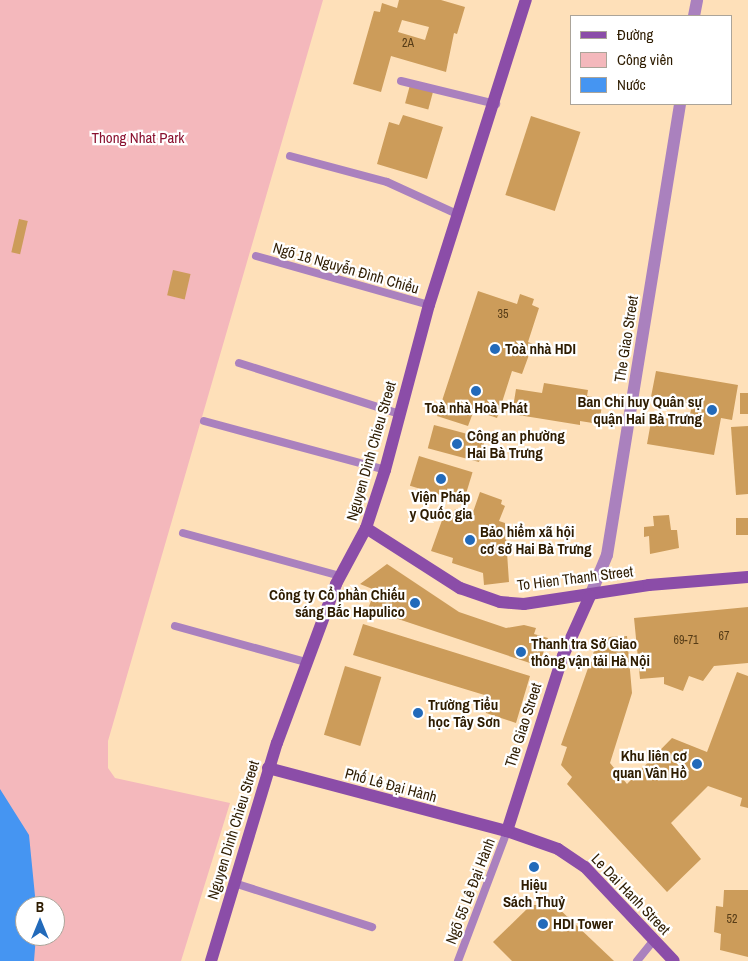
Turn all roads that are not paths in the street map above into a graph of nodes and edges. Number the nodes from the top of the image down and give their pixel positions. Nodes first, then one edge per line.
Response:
1 (526, 0) edge
2 (697, 0) edge
3 (694, 15) edge
4 (401, 81) dead end
5 (496, 104) junction
6 (680, 105) edge
7 (290, 156) dead end
8 (459, 214) junction
9 (256, 256) dead end
10 (429, 305) junction
11 (239, 364) dead end
12 (400, 414) junction
13 (204, 421) dead end
14 (385, 470) junction
15 (366, 528) junction
16 (184, 533) dead end
17 (340, 576) junction
18 (748, 577) edge
19 (590, 596) junction
20 (176, 626) dead end
21 (306, 662) junction
22 (268, 768) junction
23 (507, 831) junction
24 (234, 883) junction
25 (372, 927) dead end
26 (654, 940) junction
27 (212, 961) edge
28 (458, 961) edge
29 (637, 961) edge
30 (674, 961) edge

1 - 5 street, Nguyen Dinh Chieu Street
2 - 3 street
4 - 5 lane
5 - 8 street, Nguyen Dinh Chieu Street
6 - 19 street, The Giao Street
7 - 8 lane
8 - 10 street, Nguyen Dinh Chieu Street
9 - 10 lane, Ngõ 18 Nguyễn Đình Chiểu
10 - 12 street, Nguyen Dinh Chieu Street
11 - 12 lane
12 - 14 street, Nguyen Dinh Chieu Street
13 - 14 lane
14 - 15 street, Nguyen Dinh Chieu Street
15 - 17 street, Nguyen Dinh Chieu Street
15 - 19 street, To Hien Thanh Street
16 - 17 lane
17 - 21 street, Nguyen Dinh Chieu Street
18 - 19 street, To Hien Thanh Street
19 - 23 street, The Giao Street
20 - 21 lane
21 - 22 street, Nguyen Dinh Chieu Street
22 - 23 street, Phố Lê Đại Hành
22 - 24 street, Nguyen Dinh Chieu Street
23 - 26 street, Le Dai Hanh Street
23 - 28 lane, Ngõ 55 Lê Đại Hành
24 - 25 lane
24 - 27 street, Nguyen Dinh Chieu Street
26 - 29 lane
26 - 30 street, Le Dai Hanh Street

